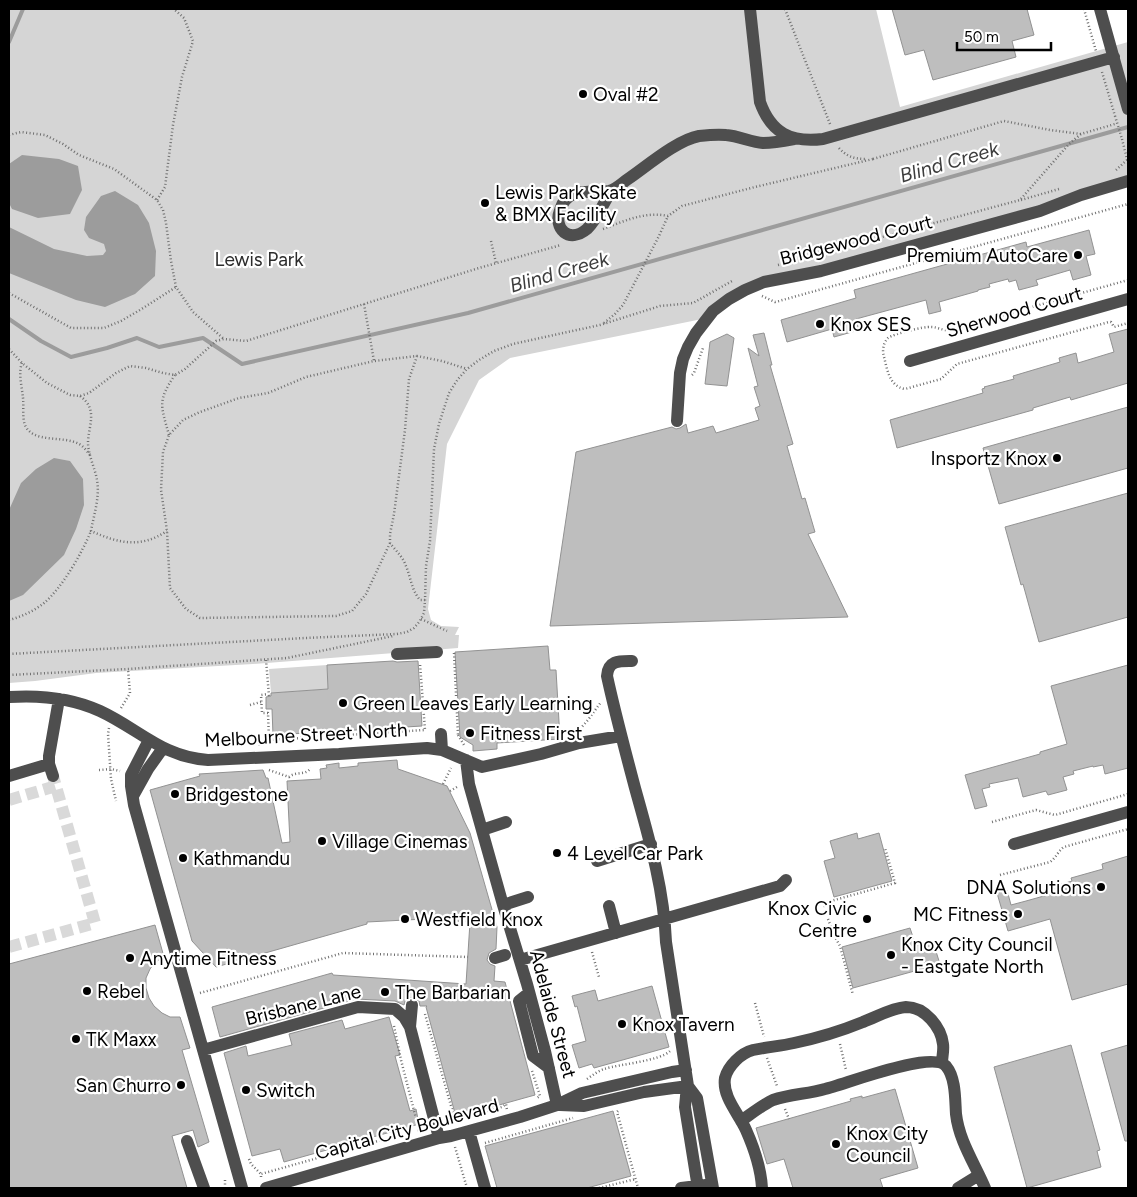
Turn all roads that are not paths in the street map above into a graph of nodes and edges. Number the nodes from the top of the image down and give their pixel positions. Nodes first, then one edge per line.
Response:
1 (750, 9) edge
2 (1100, 9) edge
3 (1114, 57) junction
4 (1128, 109) edge
5 (794, 139) junction
6 (1128, 182) edge
7 (611, 191) dead end
8 (1128, 299) edge
9 (910, 361) dead end
10 (677, 421) dead end
11 (436, 652) dead end
12 (397, 654) dead end
13 (632, 661) dead end
14 (9, 697) edge
15 (59, 699) junction
16 (441, 734) dead end
17 (620, 736) junction
18 (149, 740) junction
19 (163, 748) junction
20 (442, 750) junction
21 (466, 760) junction
22 (9, 776) edge
23 (133, 796) junction
24 (1128, 812) edge
25 (506, 822) dead end
26 (482, 830) junction
27 (651, 844) junction
28 (1014, 844) dead end
29 (597, 861) dead end
30 (786, 880) dead end
31 (528, 897) dead end
32 (503, 905) junction
33 (609, 906) dead end
34 (665, 918) junction
35 (616, 933) junction
36 (520, 960) junction
37 (412, 1005) road end
38 (410, 1027) junction
39 (203, 1050) junction
40 (942, 1063) junction
41 (686, 1070) junction
42 (688, 1086) junction
43 (556, 1098) junction
44 (741, 1121) junction
45 (469, 1131) junction
46 (445, 1137) junction
47 (187, 1141) dead end
48 (979, 1175) junction
49 (264, 1185) edge
50 (713, 1186) edge
51 (698, 1187) edge
52 (204, 1188) edge
53 (242, 1188) edge
54 (485, 1188) edge
55 (681, 1188) edge
56 (762, 1188) edge
57 (958, 1188) edge
58 (985, 1188) edge

1 - 5 street
2 - 3 street
3 - 4 street
3 - 5 street
5 - 7 street
6 - 10 street, Bridgewood Court
8 - 9 street, Sherwood Court
11 - 12 street
13 - 17 street
14 - 15 street, Melbourne Street North
15 - 18 street, Melbourne Street North
15 - 22 street
16 - 20 street
17 - 21 street, Melbourne Street North
17 - 27 street
18 - 19 street, Melbourne Street North
18 - 23 street
19 - 20 street, Melbourne Street North
19 - 23 street
20 - 21 street, Melbourne Street North
21 - 26 street, Adelaide Street
23 - 39 street
24 - 28 street
25 - 26 street
26 - 32 street, Adelaide Street
27 - 29 street
27 - 34 street
30 - 34 street
31 - 32 street
32 - 36 street, Adelaide Street
33 - 35 street
34 - 35 street
34 - 41 street
35 - 36 street
36 - 43 street, Adelaide Street
37 - 38 street
38 - 39 street, Brisbane Lane
38 - 46 street
39 - 53 street
40 - 44 street
40 - 44 street
40 - 48 street
41 - 42 street
41 - 43 street, Capital City Boulevard
42 - 43 street, Capital City Boulevard
42 - 50 street
42 - 51 street
43 - 45 street, Capital City Boulevard
44 - 56 street
45 - 46 street, Capital City Boulevard
45 - 54 street
46 - 49 street, Capital City Boulevard
47 - 52 street
48 - 57 street
48 - 58 street
50 - 51 street
51 - 55 street

